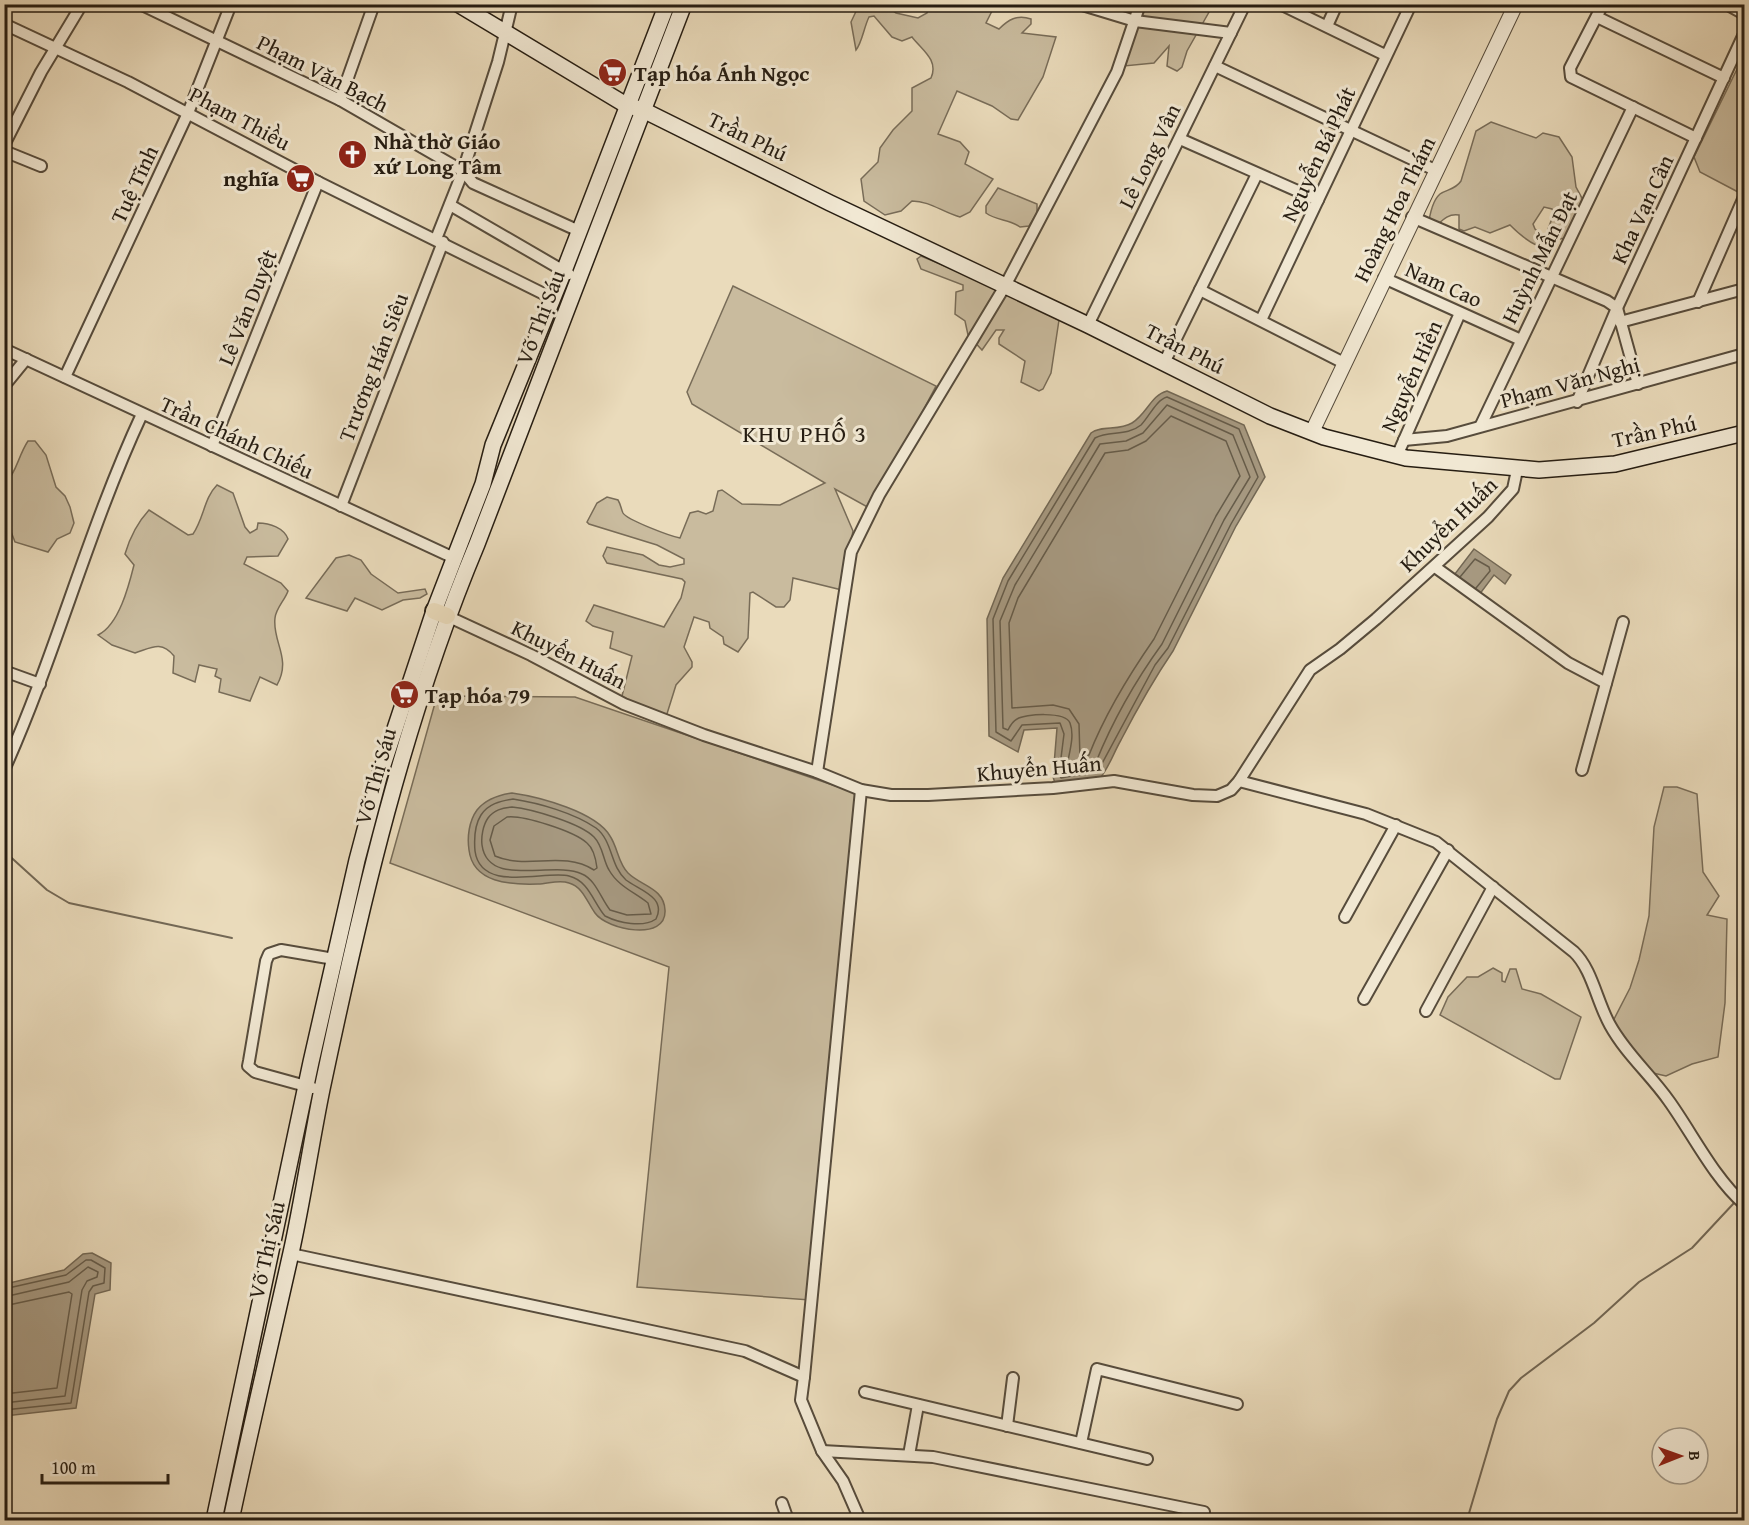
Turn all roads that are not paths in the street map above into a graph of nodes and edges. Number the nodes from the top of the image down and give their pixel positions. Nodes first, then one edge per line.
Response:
1 (82, 4) edge
2 (140, 4) edge
3 (231, 4) edge
4 (374, 4) edge
5 (458, 4) edge
6 (512, 4) edge
7 (667, 4) edge
8 (684, 4) edge
9 (1079, 4) edge
10 (1140, 4) edge
11 (1245, 4) edge
12 (1280, 4) edge
13 (1337, 4) edge
14 (1411, 4) edge
15 (1516, 4) edge
16 (1603, 4) edge
17 (1726, 4) edge
18 (1744, 14) edge
19 (1597, 17) junction
20 (1135, 21) junction
21 (4, 24) edge
22 (1327, 26) junction
23 (504, 32) junction
24 (1231, 33) junction
25 (1744, 34) edge
26 (218, 43) junction
27 (55, 47) junction
28 (1385, 55) junction
29 (1215, 66) junction
30 (1724, 78) junction
31 (340, 100) junction
32 (626, 105) junction
33 (1633, 107) junction
34 (643, 110) junction
35 (188, 113) junction
36 (1351, 129) junction
37 (1696, 138) junction
38 (1180, 139) junction
39 (4, 145) edge
40 (4, 151) edge
41 (41, 166) dead end
42 (1435, 170) junction
43 (463, 171) junction
44 (1257, 174) junction
45 (318, 182) junction
46 (1744, 196) edge
47 (1318, 200) junction
48 (450, 205) junction
49 (1412, 218) junction
50 (579, 231) junction
51 (439, 241) junction
52 (564, 271) junction
53 (1552, 277) junction
54 (1384, 278) junction
55 (578, 280) junction
56 (1005, 286) junction
57 (1744, 289) edge
58 (1200, 290) junction
59 (552, 298) junction
60 (1698, 302) junction
61 (1617, 308) junction
62 (1460, 313) junction
63 (1261, 320) junction
64 (1620, 322) junction
65 (1089, 325) junction
66 (1521, 340) junction
67 (4, 349) edge
68 (1744, 354) edge
69 (26, 359) junction
70 (1164, 363) junction
71 (1344, 363) junction
72 (65, 377) junction
73 (1638, 384) junction
74 (4, 387) edge
75 (1577, 402) junction
76 (142, 414) junction
77 (1481, 425) junction
78 (1312, 432) junction
79 (1744, 433) edge
80 (1404, 440) junction
81 (212, 446) junction
82 (1397, 456) junction
83 (1517, 470) junction
84 (341, 506) junction
85 (454, 558) junction
86 (1435, 567) junction
87 (441, 613) junction
88 (1623, 622) dead end
89 (4, 671) edge
90 (1606, 683) junction
91 (40, 684) junction
92 (4, 770) edge
93 (1582, 770) dead end
94 (817, 772) junction
95 (1239, 781) junction
96 (861, 790) junction
97 (1396, 825) junction
98 (1448, 850) junction
99 (1493, 887) junction
100 (1345, 917) dead end
101 (334, 959) junction
102 (1364, 999) dead end
103 (1426, 1011) dead end
104 (314, 1088) junction
105 (1744, 1204) edge
106 (291, 1254) junction
107 (804, 1377) junction
108 (1013, 1377) dead end
109 (865, 1392) dead end
110 (1237, 1404) dead end
111 (918, 1405) junction
112 (1007, 1426) junction
113 (1081, 1443) junction
114 (822, 1451) junction
115 (909, 1455) junction
116 (1147, 1459) dead end
117 (782, 1503) dead end
118 (1204, 1512) dead end
119 (214, 1521) edge
120 (231, 1521) edge
121 (788, 1521) edge
122 (860, 1521) edge

1 - 27 street
2 - 26 street, Phạm Văn Bạch
3 - 26 street, Tuệ Tĩnh
4 - 31 street
5 - 23 main road, Trần Phú
6 - 23 street, Trương Hán Siêu
7 - 32 main road, Võ Thị Sáu
8 - 34 main road, Võ Thị Sáu
9 - 20 street
10 - 20 street
11 - 24 street, Lê Long Vân
12 - 22 street
13 - 22 street
14 - 28 street, Nguyễn Bá Phát
15 - 42 street, Hoàng Hoa Thám
16 - 19 street
17 - 18 street
19 - 30 street
19 - 33 street
20 - 24 street
20 - 56 street
21 - 27 street, Phạm Thiều
22 - 28 street
23 - 32 main road, Trần Phú
23 - 43 street, Trương Hán Siêu
24 - 29 street, Lê Long Vân
25 - 30 street, Kha Vạn Cân
26 - 31 street, Phạm Văn Bạch
26 - 35 street, Tuệ Tĩnh
27 - 35 street, Phạm Thiều
27 - 39 street
28 - 36 street, Nguyễn Bá Phát
29 - 36 street
29 - 38 street, Lê Long Vân
30 - 37 street, Kha Vạn Cân
31 - 43 street, Phạm Văn Bạch
32 - 34 main road, Trần Phú
32 - 50 main road, Võ Thị Sáu
33 - 37 street
33 - 53 street, Huỳnh Mẫn Đạt
34 - 55 main road, Võ Thị Sáu
34 - 56 main road, Trần Phú
35 - 45 street, Phạm Thiều
35 - 72 street, Tuệ Tĩnh
36 - 42 street
36 - 47 street, Nguyễn Bá Phát
37 - 61 street, Kha Vạn Cân
38 - 44 street
38 - 65 street, Lê Long Vân
40 - 41 street
42 - 49 street, Hoàng Hoa Thám
43 - 48 street, Trương Hán Siêu
43 - 50 street, Phạm Văn Bạch
44 - 47 street
44 - 58 street
45 - 51 street, Phạm Thiều
45 - 81 street, Lê Văn Duyệt
46 - 60 street
47 - 63 street, Nguyễn Bá Phát
48 - 51 street, Trương Hán Siêu
48 - 52 street
49 - 53 street
49 - 54 street, Hoàng Hoa Thám
50 - 52 main road, Võ Thị Sáu
51 - 59 street, Phạm Thiều
51 - 84 street, Trương Hán Siêu
52 - 55 street
52 - 59 main road, Võ Thị Sáu
53 - 61 street
53 - 66 street, Huỳnh Mẫn Đạt
54 - 62 street, Nam Cao
54 - 71 street, Hoàng Hoa Thám
55 - 87 main road, Võ Thị Sáu
56 - 65 main road, Trần Phú
56 - 94 street
57 - 60 street
58 - 63 street
58 - 70 street
59 - 85 main road, Võ Thị Sáu
60 - 64 street
61 - 64 street
61 - 75 street, Kha Vạn Cân
62 - 66 street, Nam Cao
62 - 80 street, Nguyễn Hiền
63 - 71 street
64 - 73 street
65 - 70 main road, Trần Phú
66 - 77 street, Huỳnh Mẫn Đạt
67 - 69 street, Trần Chánh Chiếu
68 - 73 street, Phạm Văn Nghị
69 - 72 street, Trần Chánh Chiếu
69 - 74 street
70 - 78 main road, Trần Phú
71 - 78 street, Hoàng Hoa Thám
72 - 76 street, Trần Chánh Chiếu
73 - 75 street, Phạm Văn Nghị
75 - 77 street, Phạm Văn Nghị
76 - 81 street, Trần Chánh Chiếu
76 - 91 street
77 - 80 street, Phạm Văn Nghị
78 - 82 main road, Trần Phú
79 - 83 main road, Trần Phú
80 - 82 street, Nguyễn Hiền
81 - 84 street, Trần Chánh Chiếu
82 - 83 main road, Trần Phú
83 - 86 street, Khuyển Huấn
84 - 85 street, Trần Chánh Chiếu
85 - 87 main road, Võ Thị Sáu
86 - 90 street
86 - 95 street, Khuyển Huấn
87 - 94 street, Khuyển Huấn
87 - 101 main road, Võ Thị Sáu
87 - 104 main road, Võ Thị Sáu
88 - 90 street
89 - 91 street
90 - 93 street
91 - 92 street
94 - 96 street, Khuyển Huấn
95 - 96 street, Khuyển Huấn
95 - 97 street
96 - 107 street
97 - 98 street
97 - 100 street
98 - 99 street
98 - 102 street
99 - 103 street
99 - 105 street
101 - 104 main road, Võ Thị Sáu
101 - 104 street
104 - 106 main road, Võ Thị Sáu
104 - 119 main road, Võ Thị Sáu
106 - 107 street
106 - 120 main road, Võ Thị Sáu
107 - 114 street
108 - 112 street
109 - 111 street
110 - 113 street
111 - 112 street
111 - 115 street
112 - 113 street
113 - 116 street
114 - 115 street
114 - 122 street
115 - 118 street
117 - 121 street

